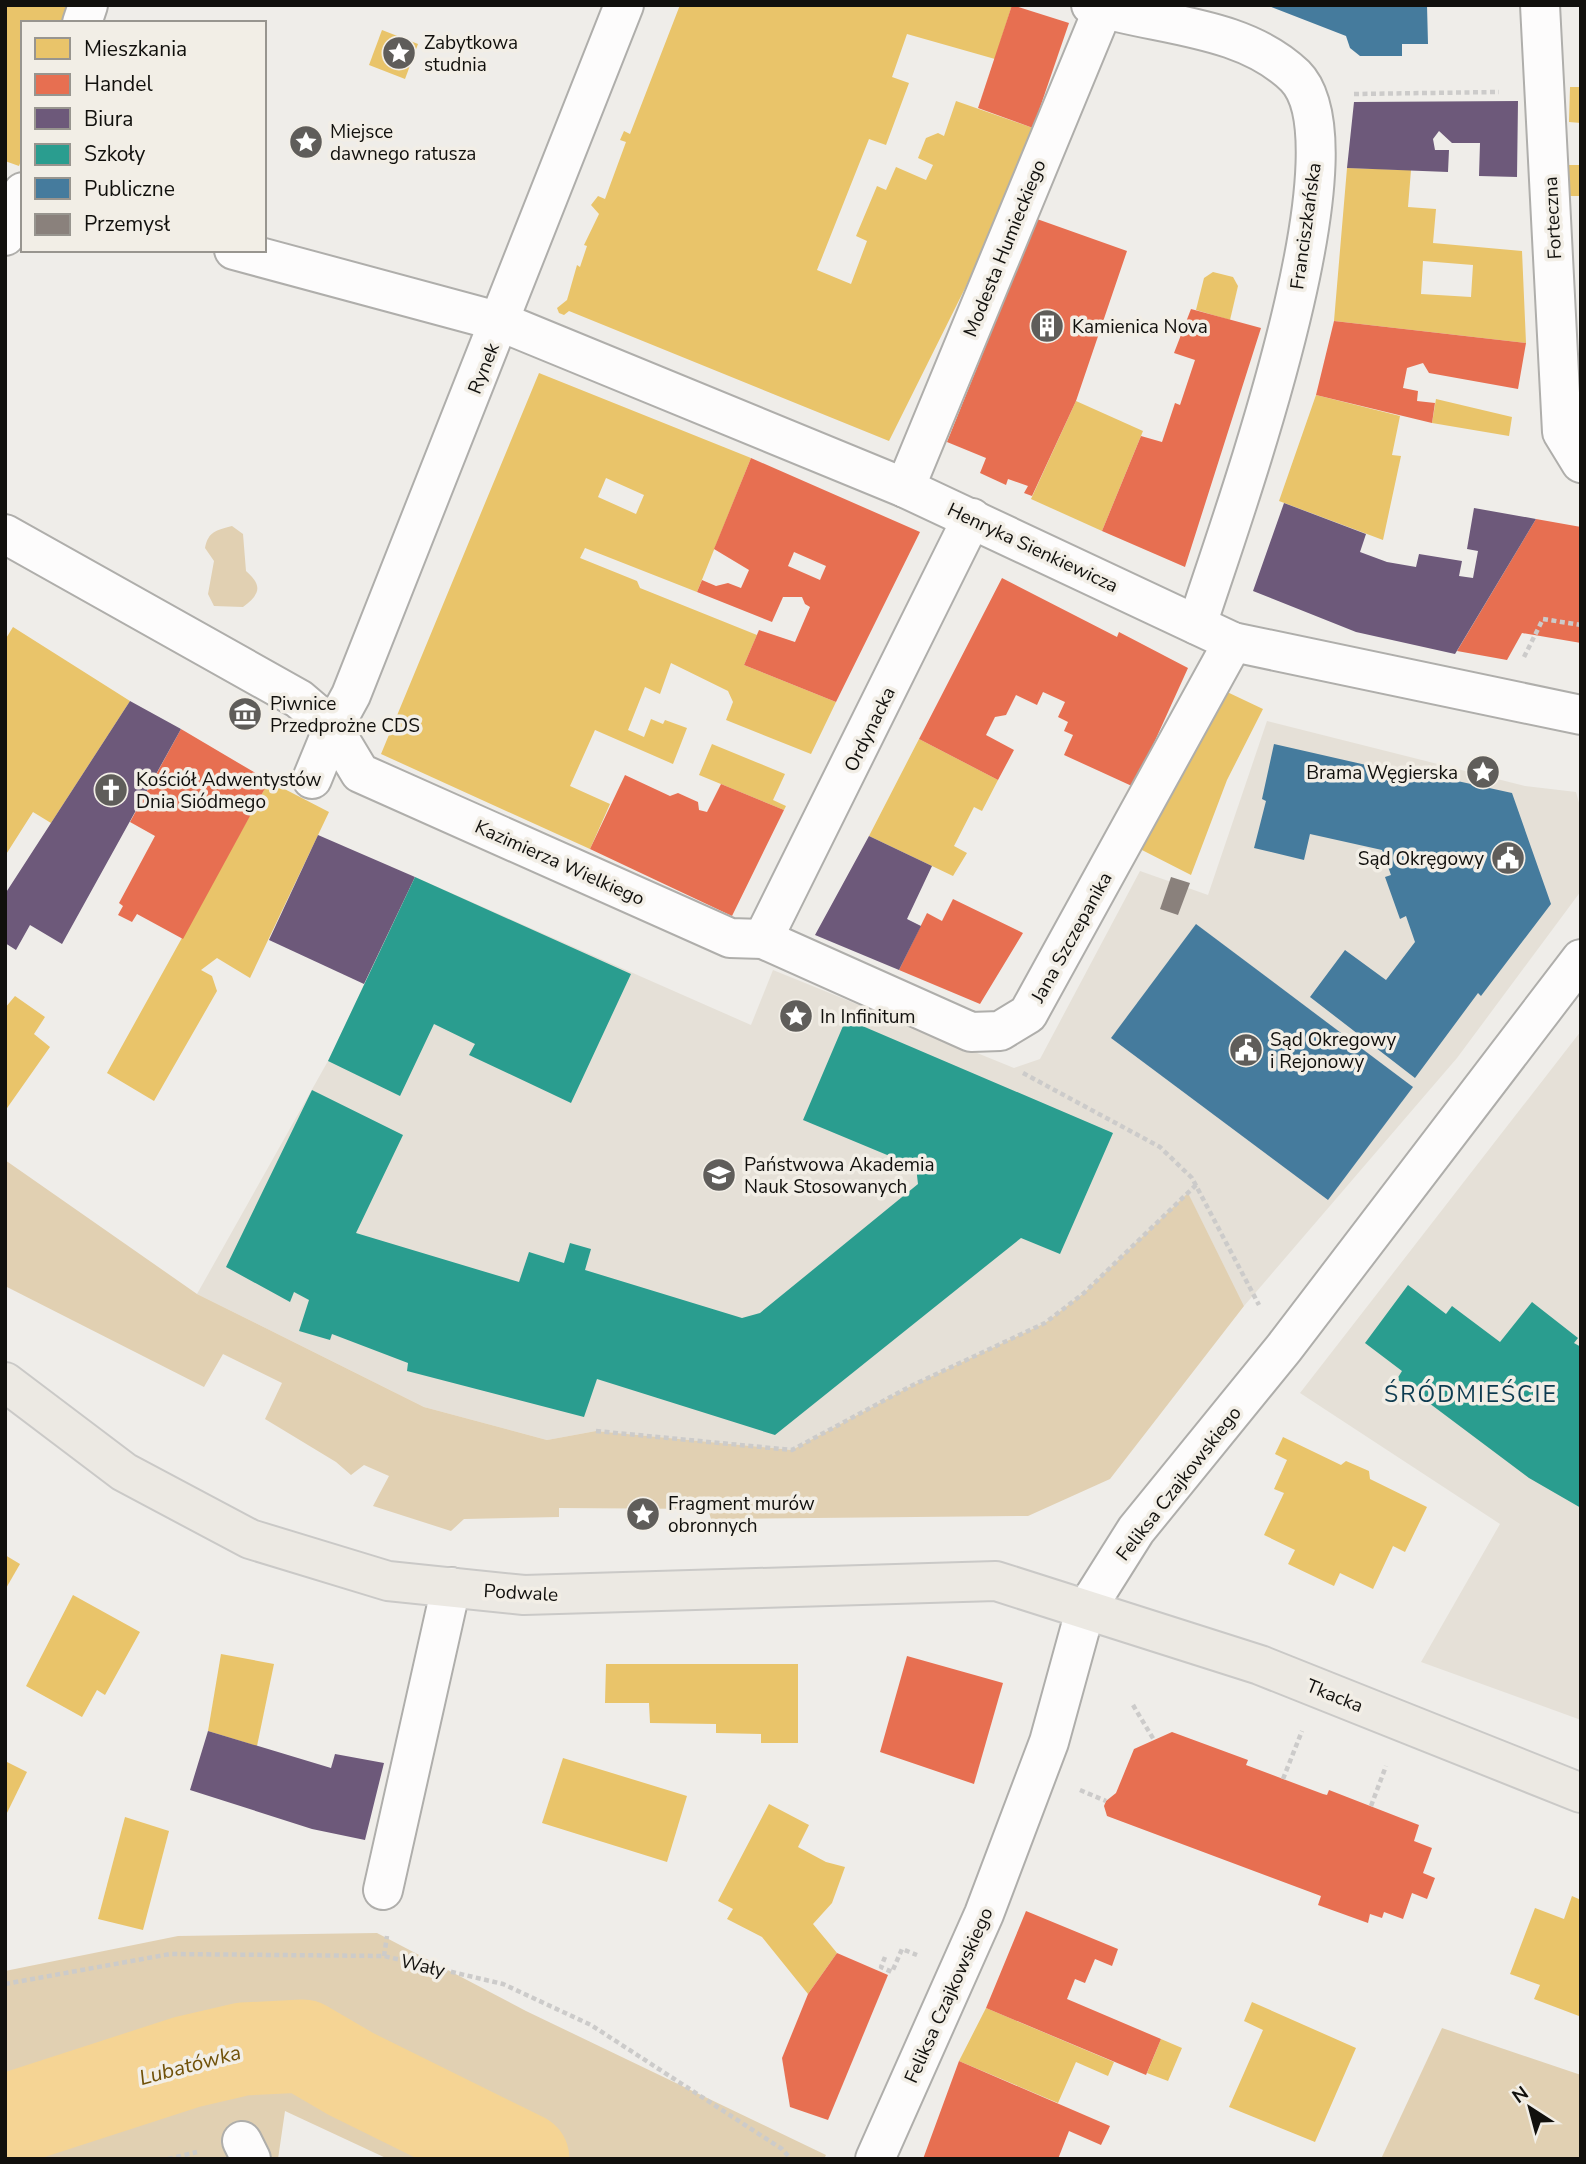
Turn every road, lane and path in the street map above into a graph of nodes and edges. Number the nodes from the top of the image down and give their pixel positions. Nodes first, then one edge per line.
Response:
1 (624, 5) edge
2 (1540, 5) edge
3 (1097, 7) edge
4 (1510, 92) dead end
5 (1352, 94) dead end
6 (21, 197) edge
7 (5, 236) edge
8 (241, 252) edge
9 (501, 322) junction
10 (1572, 447) edge
11 (905, 488) junction
12 (972, 518) junction
13 (5, 534) edge
14 (1197, 625) junction
15 (1581, 625) edge
16 (1533, 639) dead end
17 (1233, 642) junction
18 (1581, 715) edge
19 (319, 752) junction
20 (763, 939) junction
21 (1581, 959) edge
22 (1014, 1068) dead end
23 (1196, 1185) junction
24 (1262, 1312) dead end
25 (5, 1382) edge
26 (596, 1431) dead end
27 (450, 1587) junction
28 (1084, 1611) junction
29 (1133, 1706) dead end
30 (1154, 1740) dead end
31 (1298, 1741) dead end
32 (1390, 1755) dead end
33 (1283, 1779) dead end
34 (1581, 1793) edge
35 (1096, 1795) dead end
36 (1106, 1801) dead end
37 (1371, 1806) dead end
38 (383, 1890) dead end
39 (921, 1956) dead end
40 (885, 1957) dead end
41 (5, 1984) edge
42 (791, 2159) edge
43 (875, 2159) edge

1 - 9 street, Rynek
2 - 10 street, Forteczna
3 - 11 street, Modesta Humieckiego
3 - 14 street, Franciszkańska
4 - 5 path
6 - 7 street
8 - 9 street, Henryka Sienkiewicza
9 - 11 street, Henryka Sienkiewicza
9 - 19 street, Rynek
11 - 12 street, Henryka Sienkiewicza
12 - 14 street, Henryka Sienkiewicza
12 - 20 street, Ordynacka
13 - 19 street
14 - 17 street, Henryka Sienkiewicza
15 - 16 path
17 - 18 street, Henryka Sienkiewicza
17 - 20 street, Jana Szczepanika
19 - 20 street, Kazimierza Wielkiego
21 - 28 street, Feliksa Czajkowskiego
22 - 23 path
23 - 24 path
23 - 26 path
25 - 27 main road, Podwale
27 - 28 main road, Podwale
27 - 38 street
28 - 34 main road, Tkacka
28 - 43 street, Feliksa Czajkowskiego
29 - 30 path
31 - 33 path
32 - 37 path
35 - 36 path
39 - 40 path
41 - 42 path, Wały

